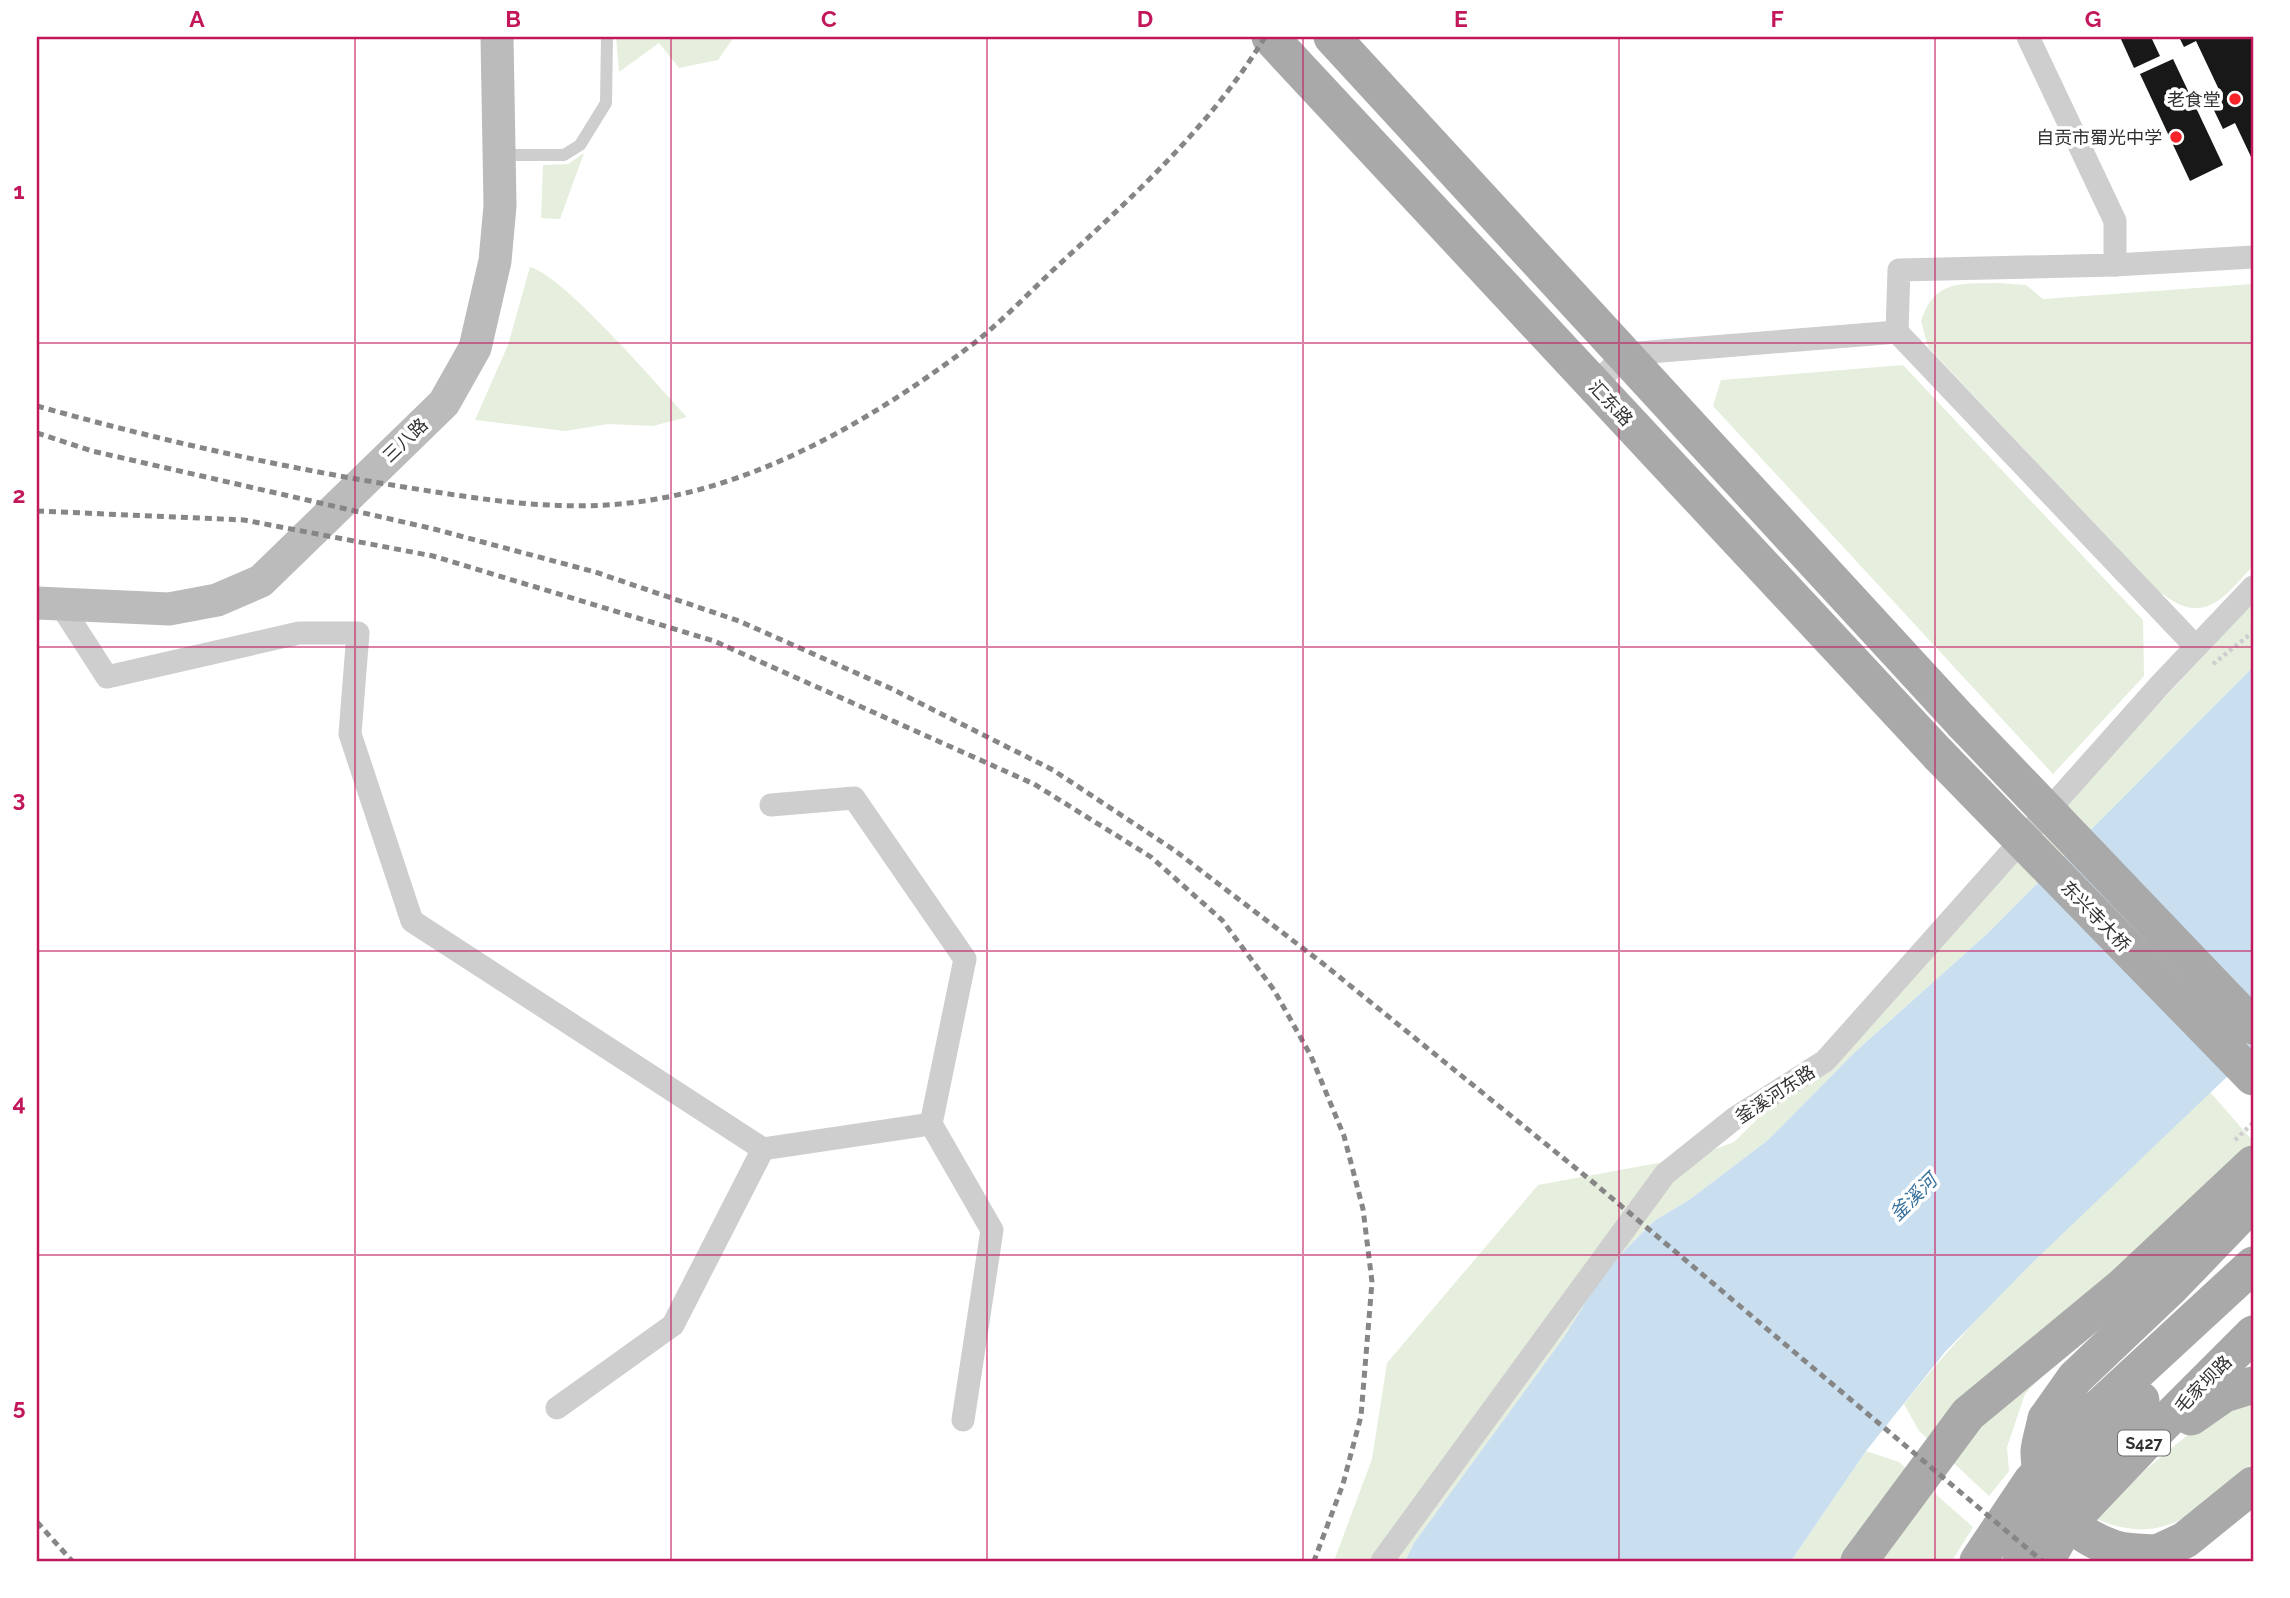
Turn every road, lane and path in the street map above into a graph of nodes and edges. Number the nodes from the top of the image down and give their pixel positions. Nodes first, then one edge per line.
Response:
1 (498, 37) edge
2 (607, 37) edge
3 (1332, 37) edge
4 (2028, 37) edge
5 (1277, 44) edge
6 (499, 155) junction
7 (2253, 257) edge
8 (2115, 265) junction
9 (1898, 332) junction
10 (1625, 354) junction
11 (1595, 385) junction
12 (2253, 587) edge
13 (48, 604) edge
14 (2196, 647) junction
15 (1939, 755) joint
16 (771, 805) dead end
17 (2253, 1026) edge
18 (2253, 1077) edge
19 (931, 1124) junction
20 (763, 1149) junction
21 (2253, 1164) edge
22 (2253, 1202) edge
23 (2253, 1265) edge
24 (2253, 1291) edge
25 (2253, 1334) edge
26 (2253, 1385) edge
27 (557, 1408) dead end
28 (963, 1420) dead end
29 (2253, 1485) edge
30 (2056, 1520) junction
31 (1382, 1561) edge
32 (1859, 1561) edge
33 (1978, 1561) edge
34 (2021, 1561) edge
35 (2045, 1561) edge

1 - 6 main road, 三八路
2 - 6 lane
3 - 10 main road
4 - 8 street
5 - 11 main road, 汇东路
6 - 13 main road, 三八路
7 - 8 street
8 - 9 street
9 - 10 street
9 - 14 street
10 - 11 street
10 - 17 main road, bridge
11 - 15 main road, 汇东路
12 - 14 street, 釜溪河东路
13 - 20 street
14 - 31 street, 釜溪河东路
15 - 18 main road, 东兴寺大桥, bridge
16 - 19 street
19 - 20 street
19 - 28 street
20 - 27 street
21 - 32 main road
22 - 29 main road, bridge
23 - 33 main road
24 - 30 main road, S427
25 - 30 main road, 毛家坝路 / S427
26 - 30 main road
30 - 34 main road, 毛家坝路 / S427
30 - 35 main road, 毛家坝路 / S427

